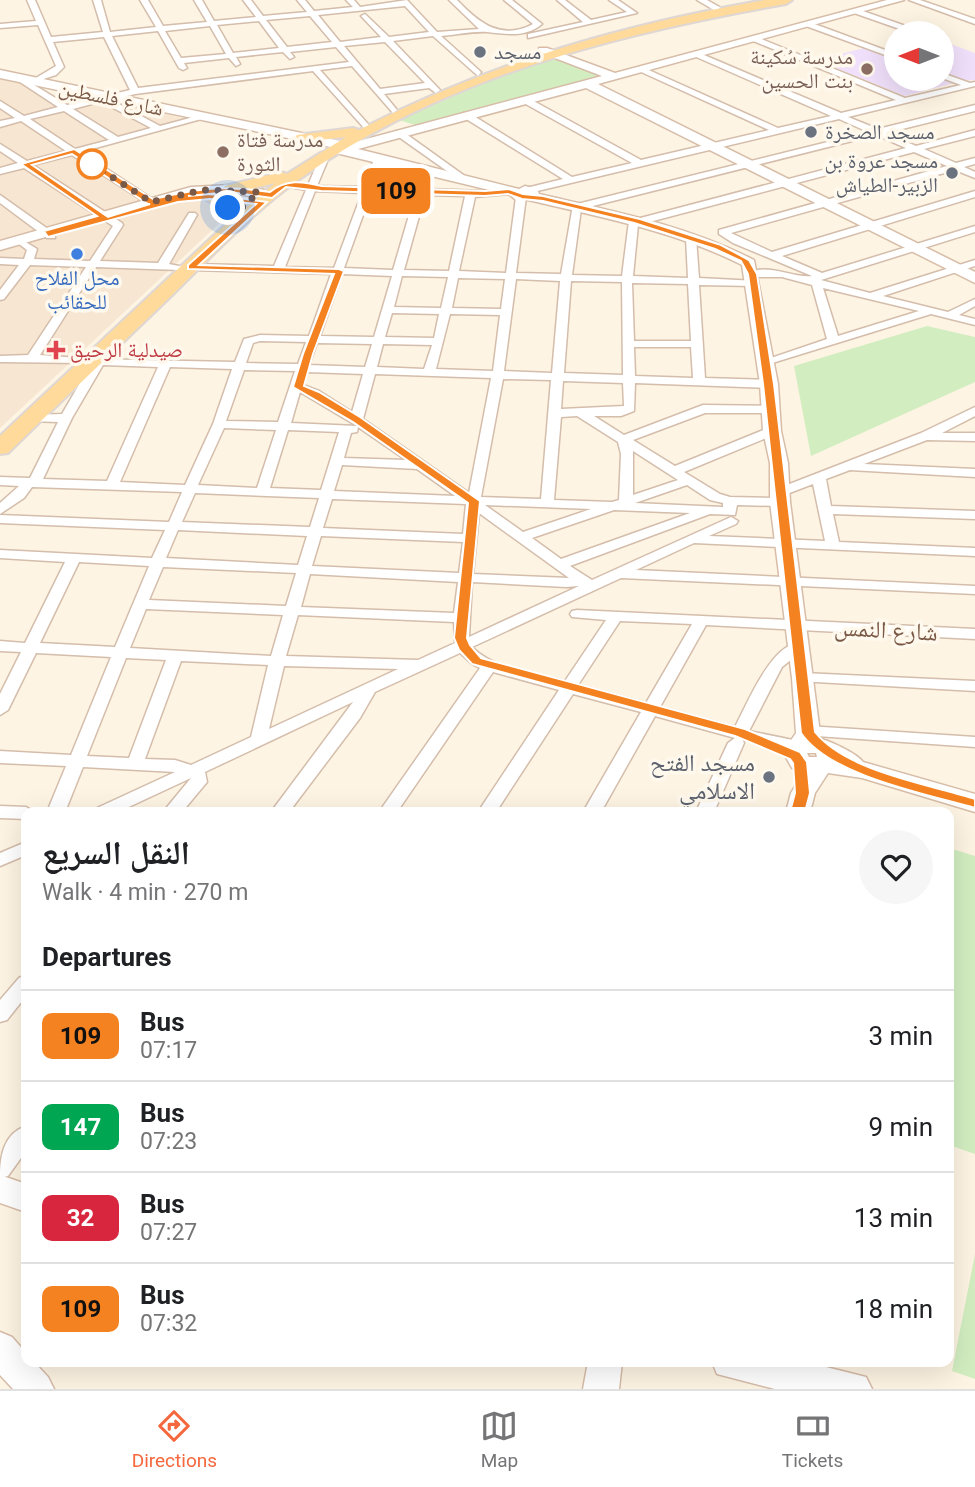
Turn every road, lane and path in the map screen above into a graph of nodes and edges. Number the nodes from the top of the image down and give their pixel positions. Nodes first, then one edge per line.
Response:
1 (31, 0) edge
2 (97, 0) edge
3 (144, 0) edge
4 (198, 0) edge
5 (247, 0) edge
6 (301, 0) edge
7 (350, 0) edge
8 (453, 0) edge
9 (508, 0) edge
10 (561, 0) edge
11 (613, 0) edge
12 (701, 0) edge
13 (762, 0) edge
14 (786, 0) edge
15 (898, 0) edge
16 (913, 0) edge
17 (405, 2) edge
18 (717, 8) junction
19 (358, 9) junction
20 (857, 11) junction
21 (312, 13) junction
22 (365, 16) dead end
23 (261, 19) junction
24 (884, 21) edge
25 (588, 22) junction
26 (975, 22) edge
27 (40, 23) junction
28 (214, 24) junction
29 (809, 24) junction
30 (0, 26) edge
31 (160, 29) junction
32 (490, 30) junction
33 (107, 34) junction
34 (435, 34) junction
35 (387, 38) junction
36 (754, 38) junction
37 (48, 40) junction
38 (340, 44) junction
39 (550, 48) junction
40 (284, 50) junction
41 (884, 50) edge
42 (880, 51) junction
43 (884, 52) edge
44 (697, 54) junction
45 (231, 56) junction
46 (178, 61) junction
47 (352, 64) junction
48 (314, 68) junction
49 (299, 69) junction
50 (642, 69) junction
51 (58, 70) junction
52 (1, 74) edge
53 (478, 74) junction
54 (244, 76) junction
55 (613, 76) junction
56 (954, 79) edge
57 (28, 80) junction
58 (191, 82) junction
59 (586, 83) junction
60 (973, 85) edge
61 (55, 86) junction
62 (434, 88) junction
63 (79, 91) junction
64 (135, 91) junction
65 (377, 92) junction
66 (107, 99) junction
67 (525, 100) junction
68 (902, 100) junction
69 (0, 104) edge
70 (71, 106) junction
71 (975, 107) edge
72 (393, 110) junction
73 (466, 115) junction
74 (840, 116) junction
75 (22, 118) junction
76 (201, 118) junction
77 (0, 124) edge
78 (159, 129) junction
79 (360, 129) junction
80 (777, 131) junction
81 (880, 132) junction
82 (399, 133) junction
83 (975, 133) edge
84 (117, 140) junction
85 (301, 140) junction
86 (0, 147) edge
87 (711, 147) junction
88 (917, 149) junction
89 (329, 151) junction
90 (74, 152) junction
91 (379, 159) junction
92 (975, 161) edge
93 (25, 164) junction
94 (641, 164) junction
95 (749, 165) junction
96 (955, 166) junction
97 (427, 170) junction
98 (0, 171) edge
99 (975, 175) edge
100 (464, 179) junction
101 (572, 181) junction
102 (786, 183) junction
103 (314, 187) junction
104 (230, 189) junction
105 (367, 190) junction
106 (268, 192) junction
107 (421, 192) junction
108 (471, 193) junction
109 (521, 193) junction
110 (975, 194) edge
111 (210, 197) junction
112 (0, 198) edge
113 (151, 202) junction
114 (825, 203) junction
115 (576, 207) junction
116 (192, 215) dead end
117 (107, 217) junction
118 (228, 220) junction
119 (637, 221) junction
120 (871, 226) junction
121 (975, 229) edge
122 (49, 234) junction
123 (691, 238) junction
124 (737, 241) junction
125 (24, 244) junction
126 (718, 247) junction
127 (912, 248) junction
128 (0, 249) edge
129 (774, 255) junction
130 (0, 261) edge
131 (27, 262) junction
132 (975, 263) edge
133 (93, 264) junction
134 (162, 266) junction
135 (185, 267) junction
136 (278, 270) junction
137 (956, 270) junction
138 (339, 271) junction
139 (397, 273) junction
140 (454, 275) junction
141 (510, 276) junction
142 (566, 278) junction
143 (975, 278) edge
144 (752, 279) junction
145 (627, 280) junction
146 (815, 280) junction
147 (693, 282) junction
148 (871, 296) junction
149 (0, 297) edge
150 (975, 302) edge
151 (386, 310) junction
152 (931, 311) junction
153 (445, 312) junction
154 (505, 312) junction
155 (948, 316) junction
156 (975, 322) edge
157 (313, 339) junction
158 (833, 340) junction
159 (377, 341) junction
160 (439, 342) junction
161 (629, 344) junction
162 (696, 344) junction
163 (32, 358) junction
164 (0, 359) edge
165 (89, 361) junction
166 (765, 362) junction
167 (166, 363) junction
168 (240, 367) junction
169 (302, 369) junction
170 (369, 370) junction
171 (429, 372) junction
172 (498, 376) junction
173 (558, 377) junction
174 (629, 380) junction
175 (699, 383) junction
176 (769, 384) junction
177 (298, 387) junction
178 (771, 409) junction
179 (975, 411) edge
180 (555, 413) junction
181 (582, 414) junction
182 (32, 418) junction
183 (66, 418) junction
184 (219, 424) junction
185 (351, 424) junction
186 (285, 426) junction
187 (0, 431) edge
188 (772, 431) junction
189 (925, 436) junction
190 (975, 437) edge
191 (624, 439) junction
192 (0, 448) edge
193 (336, 461) junction
194 (422, 464) junction
195 (848, 468) junction
196 (675, 471) junction
197 (975, 473) edge
198 (819, 478) junction
199 (690, 480) junction
200 (0, 481) edge
201 (32, 483) junction
202 (112, 486) junction
203 (190, 488) junction
204 (262, 492) junction
205 (326, 494) junction
206 (780, 498) junction
207 (474, 501) junction
208 (547, 504) junction
209 (622, 505) junction
210 (705, 510) junction
211 (827, 510) junction
212 (730, 511) junction
213 (975, 515) edge
214 (0, 517) edge
215 (173, 526) junction
216 (315, 532) junction
217 (523, 537) junction
218 (470, 538) junction
219 (694, 540) junction
220 (748, 544) junction
221 (787, 545) junction
222 (833, 547) junction
223 (975, 552) edge
224 (0, 554) edge
225 (74, 558) junction
226 (157, 563) junction
227 (562, 564) junction
228 (304, 569) junction
229 (620, 574) junction
230 (466, 578) junction
231 (792, 582) junction
232 (587, 584) junction
233 (975, 590) edge
234 (140, 604) junction
235 (291, 611) junction
236 (577, 614) dead end
237 (615, 617) junction
238 (461, 618) junction
239 (701, 621) junction
240 (797, 625) junction
241 (975, 634) edge
242 (0, 646) edge
243 (463, 647) junction
244 (799, 647) junction
245 (29, 648) junction
246 (121, 652) junction
247 (174, 655) junction
248 (276, 661) junction
249 (424, 665) junction
250 (489, 666) junction
251 (803, 678) junction
252 (568, 686) junction
253 (975, 686) edge
254 (368, 691) junction
255 (649, 708) junction
256 (0, 710) edge
257 (738, 738) junction
258 (258, 740) junction
259 (975, 742) edge
260 (810, 750) junction
261 (0, 757) edge
262 (76, 761) junction
263 (135, 764) junction
264 (193, 771) junction
265 (800, 803) edge
266 (975, 803) edge
267 (58, 807) edge
268 (129, 807) edge
269 (176, 807) edge
270 (284, 807) edge
271 (391, 807) edge
272 (490, 807) edge
273 (595, 807) edge
274 (707, 807) edge
275 (0, 812) edge
276 (21, 813) edge
277 (21, 850) edge
278 (0, 860) edge
279 (21, 989) edge
280 (0, 1014) edge
281 (21, 1142) edge
282 (0, 1169) edge
283 (0, 1189) edge
284 (21, 1196) edge
285 (0, 1349) edge
286 (752, 1367) edge
287 (36, 1389) edge
288 (854, 1389) edge

1 - 27 street
2 - 33 street
3 - 31 street
4 - 28 street
5 - 23 street
6 - 21 street
7 - 19 street
8 - 32 street
9 - 39 street
10 - 25 street
11 - 25 street
12 - 18 street
13 - 18 main road
14 - 39 main road
15 - 20 street
16 - 26 street
17 - 19 street
17 - 34 street
18 - 39 main road
19 - 21 street
20 - 24 street
20 - 29 street
21 - 23 street
21 - 38 street
22 - 35 street
23 - 28 street
23 - 40 street
25 - 39 street
27 - 30 street
27 - 37 street
28 - 31 street
28 - 45 street
29 - 36 street
29 - 42 street
31 - 33 street
31 - 46 street
32 - 34 street
32 - 39 street
33 - 37 street
33 - 64 street
34 - 35 street
34 - 53 street
35 - 38 street
35 - 62 street
36 - 44 street
36 - 68 street
37 - 51 street
38 - 40 street
38 - 47 street
39 - 53 main road
39 - 55 street
39 - 89 main road
40 - 45 street
40 - 49 street
41 - 42 street
42 - 43 street
44 - 50 street
44 - 74 street
45 - 46 street
45 - 54 street
46 - 58 street
47 - 48 street
47 - 65 street
48 - 49 street
48 - 79 street
49 - 54 street
50 - 55 street
50 - 80 street
51 - 57 street
51 - 61 street
52 - 57 street, شارع فلسطين
53 - 62 main road
54 - 58 street
55 - 59 street
56 - 60 street
57 - 61 street, شارع فلسطين
57 - 70 street
58 - 64 street
59 - 67 street
59 - 87 street
60 - 68 street
61 - 63 street, شارع فلسطين
62 - 65 street
62 - 72 main road
63 - 66 street, شارع فلسطين
63 - 70 street
64 - 66 street
65 - 72 street
66 - 70 street
66 - 76 street, شارع فلسطين
66 - 78 street
67 - 73 street
67 - 94 street
68 - 74 street
69 - 75 street
70 - 75 street
70 - 84 street
71 - 81 street
72 - 79 main road
73 - 82 street
73 - 101 street
74 - 80 street
74 - 81 street
75 - 77 street
75 - 90 street
76 - 78 street
76 - 85 street, شارع فلسطين
78 - 84 street
79 - 85 main road
79 - 89 main road
80 - 87 street
81 - 88 street
81 - 95 street
82 - 89 street
82 - 100 street
83 - 88 street
84 - 90 street
85 - 89 street, شارع فلسطين
85 - 89 main road
86 - 93 street
87 - 94 street
87 - 95 street
88 - 96 street
88 - 102 street
89 - 91 street, شارع فلسطين
89 - 103 street
89 - 106 main road
90 - 93 street
90 - 113 street
91 - 97 street, شارع فلسطين
91 - 105 street
92 - 96 street
93 - 98 street
93 - 117 street
94 - 101 street
95 - 102 street
95 - 115 street
96 - 99 street
96 - 114 street
97 - 100 street, شارع فلسطين
97 - 107 street
100 - 109 street, شارع فلسطين
101 - 109 street
102 - 114 street
102 - 119 street
103 - 105 street
103 - 106 street
103 - 136 street
104 - 106 main road
104 - 106 street
104 - 113 street
105 - 107 street
105 - 138 street
106 - 111 street
106 - 118 main road
106 - 135 main road
107 - 108 street
107 - 139 street
108 - 109 street
108 - 140 street
109 - 115 street, شارع فلسطين
109 - 141 street
110 - 120 street
111 - 117 street
111 - 118 main road
112 - 122 street
113 - 117 street
114 - 120 street
114 - 124 street
115 - 119 street, شارع فلسطين
115 - 142 street
116 - 134 street
117 - 122 street
117 - 133 street
118 - 135 main road
119 - 123 street, شارع فلسطين
119 - 145 street
120 - 127 street
120 - 129 street
121 - 127 street
122 - 125 street
122 - 128 street
123 - 126 street, شارع فلسطين
123 - 147 street
124 - 126 street
124 - 129 street
125 - 128 street
125 - 131 street
126 - 144 street, شارع فلسطين
127 - 137 street
127 - 146 street
129 - 146 street
130 - 131 street
131 - 133 street
131 - 149 street
132 - 137 street
133 - 134 street
133 - 163 street
134 - 135 street
135 - 136 street
135 - 165 main road
136 - 138 street
137 - 143 street
137 - 148 street
138 - 139 street
138 - 157 street
139 - 140 street
139 - 151 street
140 - 141 street
140 - 153 street
141 - 142 street
141 - 154 street
142 - 145 street
142 - 173 street
144 - 146 street
144 - 147 street
144 - 166 street
145 - 147 street
145 - 161 street
146 - 148 street
146 - 158 street
147 - 162 street
148 - 152 street
150 - 155 street
151 - 153 street
151 - 159 street
152 - 155 street
152 - 158 street
153 - 154 street
153 - 160 street
154 - 172 street
155 - 156 street
157 - 159 street
157 - 168 street
157 - 169 street
158 - 166 street
159 - 160 street
159 - 170 street
160 - 171 street
161 - 162 street
161 - 174 street
162 - 175 street
163 - 164 street
163 - 165 street
165 - 167 street
165 - 182 main road
165 - 183 street
165 - 187 main road
166 - 176 street
167 - 168 street
167 - 202 street
168 - 169 street
168 - 184 street
169 - 170 street
169 - 177 street
170 - 171 street
170 - 185 street
171 - 172 street
172 - 173 street
172 - 207 street
173 - 174 street
173 - 180 street
174 - 175 street
174 - 181 street
175 - 176 street
176 - 178 street
177 - 185 street
177 - 186 street
178 - 188 street
178 - 191 street
179 - 189 street
180 - 181 street
180 - 208 street
181 - 191 street
182 - 183 street
182 - 192 main road
183 - 201 street
184 - 186 street
184 - 203 street
185 - 186 street
185 - 193 street
185 - 194 street
186 - 204 street
188 - 196 street
188 - 206 street
189 - 190 street
189 - 195 street
191 - 196 street
191 - 209 street
193 - 194 street
193 - 205 street
194 - 207 street
195 - 197 street
195 - 198 street
196 - 199 street
198 - 206 street
198 - 211 street
199 - 209 street
199 - 212 street
200 - 201 street
201 - 202 street
201 - 214 street
202 - 203 street
203 - 204 street
203 - 215 street
204 - 205 street
205 - 207 street
205 - 216 street
206 - 212 street
206 - 221 street
207 - 208 street
207 - 217 street
207 - 218 street
208 - 209 street
209 - 210 street
209 - 217 street
210 - 212 street
210 - 227 street
211 - 213 street
211 - 222 street
212 - 219 street
212 - 220 street
214 - 215 street
215 - 216 street
215 - 226 street
216 - 218 street
216 - 228 street
217 - 227 street
218 - 230 street
219 - 220 street
219 - 229 street
220 - 221 street
221 - 222 street
221 - 231 street
222 - 223 street
224 - 225 street
225 - 226 street
225 - 245 street
226 - 228 street
226 - 234 street
227 - 232 street
228 - 230 street
228 - 235 street
229 - 231 street
229 - 232 street
230 - 232 street
230 - 238 street
231 - 233 street
231 - 240 street
232 - 243 street
234 - 235 street
234 - 246 street
235 - 238 street
235 - 248 street
236 - 237 street, شارع النمس
237 - 239 street, شارع النمس
237 - 252 street
238 - 243 street
239 - 240 street, شارع النمس
239 - 255 street
240 - 241 street, شارع النمس
240 - 244 street
242 - 245 street
243 - 249 street
243 - 250 street
244 - 251 street
244 - 257 street
245 - 246 street
245 - 256 street
246 - 247 street
246 - 262 street
247 - 248 street
247 - 263 street
248 - 249 street
248 - 258 street
249 - 254 street
250 - 252 street
250 - 271 street
251 - 253 street
251 - 260 street
252 - 255 street
252 - 272 street
254 - 258 street
254 - 270 street
255 - 257 street
255 - 273 street
257 - 260 street
257 - 274 street
258 - 264 street
259 - 260 street
260 - 265 street
260 - 266 street
261 - 262 street
262 - 263 street
262 - 267 street
263 - 264 street
264 - 268 street
264 - 269 street
275 - 276 street
277 - 278 street
279 - 280 street
281 - 282 street
283 - 284 main road
285 - 287 main road
286 - 288 street

